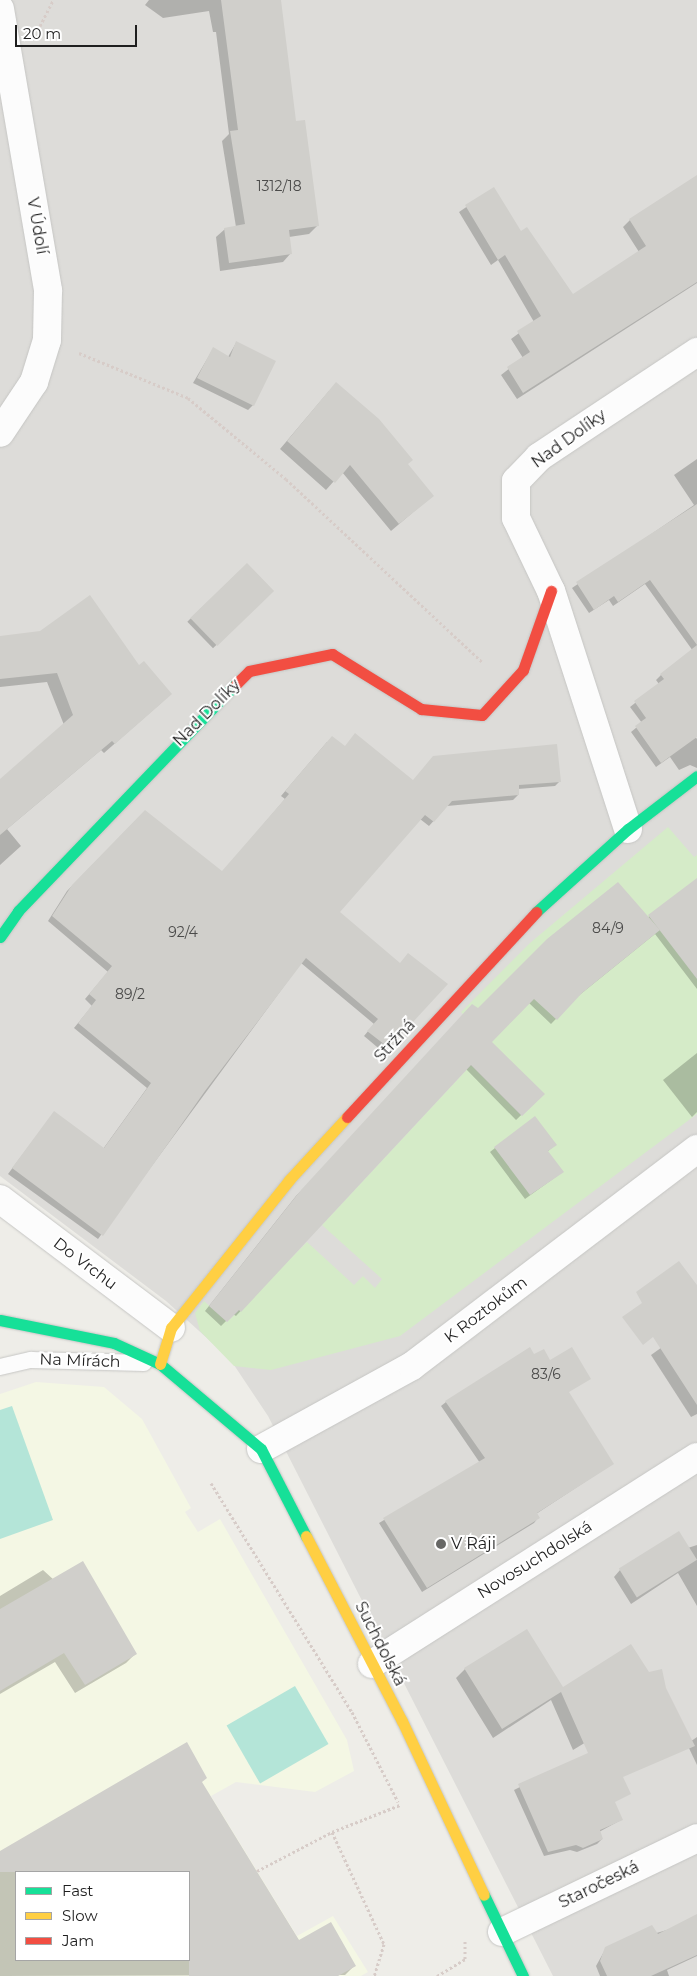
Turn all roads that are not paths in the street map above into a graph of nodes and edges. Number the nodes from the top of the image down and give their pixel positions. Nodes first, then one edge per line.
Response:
1 (0, 8) edge
2 (697, 352) edge
3 (0, 433) edge
4 (551, 590) junction
5 (697, 776) edge
6 (628, 829) junction
7 (0, 937) edge
8 (697, 1149) edge
9 (0, 1199) edge
10 (0, 1320) edge
11 (171, 1328) junction
12 (160, 1364) junction
13 (0, 1367) edge
14 (261, 1449) junction
15 (697, 1457) edge
16 (372, 1664) junction
17 (697, 1838) edge
18 (502, 1932) junction
19 (523, 1976) edge

1 - 3 street, V Údolí
2 - 4 street, Nad Dolíky
4 - 6 street, Nad Dolíky
4 - 7 street, Nad Dolíky
5 - 6 street, Stržná
6 - 11 street, Stržná
8 - 14 street, K Roztokům
9 - 11 street, Do Vrchu
10 - 12 street, Suchdolská
11 - 12 street, Stržná
12 - 13 lane, Na Mírách
12 - 14 street, Suchdolská
14 - 16 street, Suchdolská
15 - 16 street, Novosuchdolská
16 - 18 street, Suchdolská
17 - 18 street, Staročeská
18 - 19 street, Suchdolská

